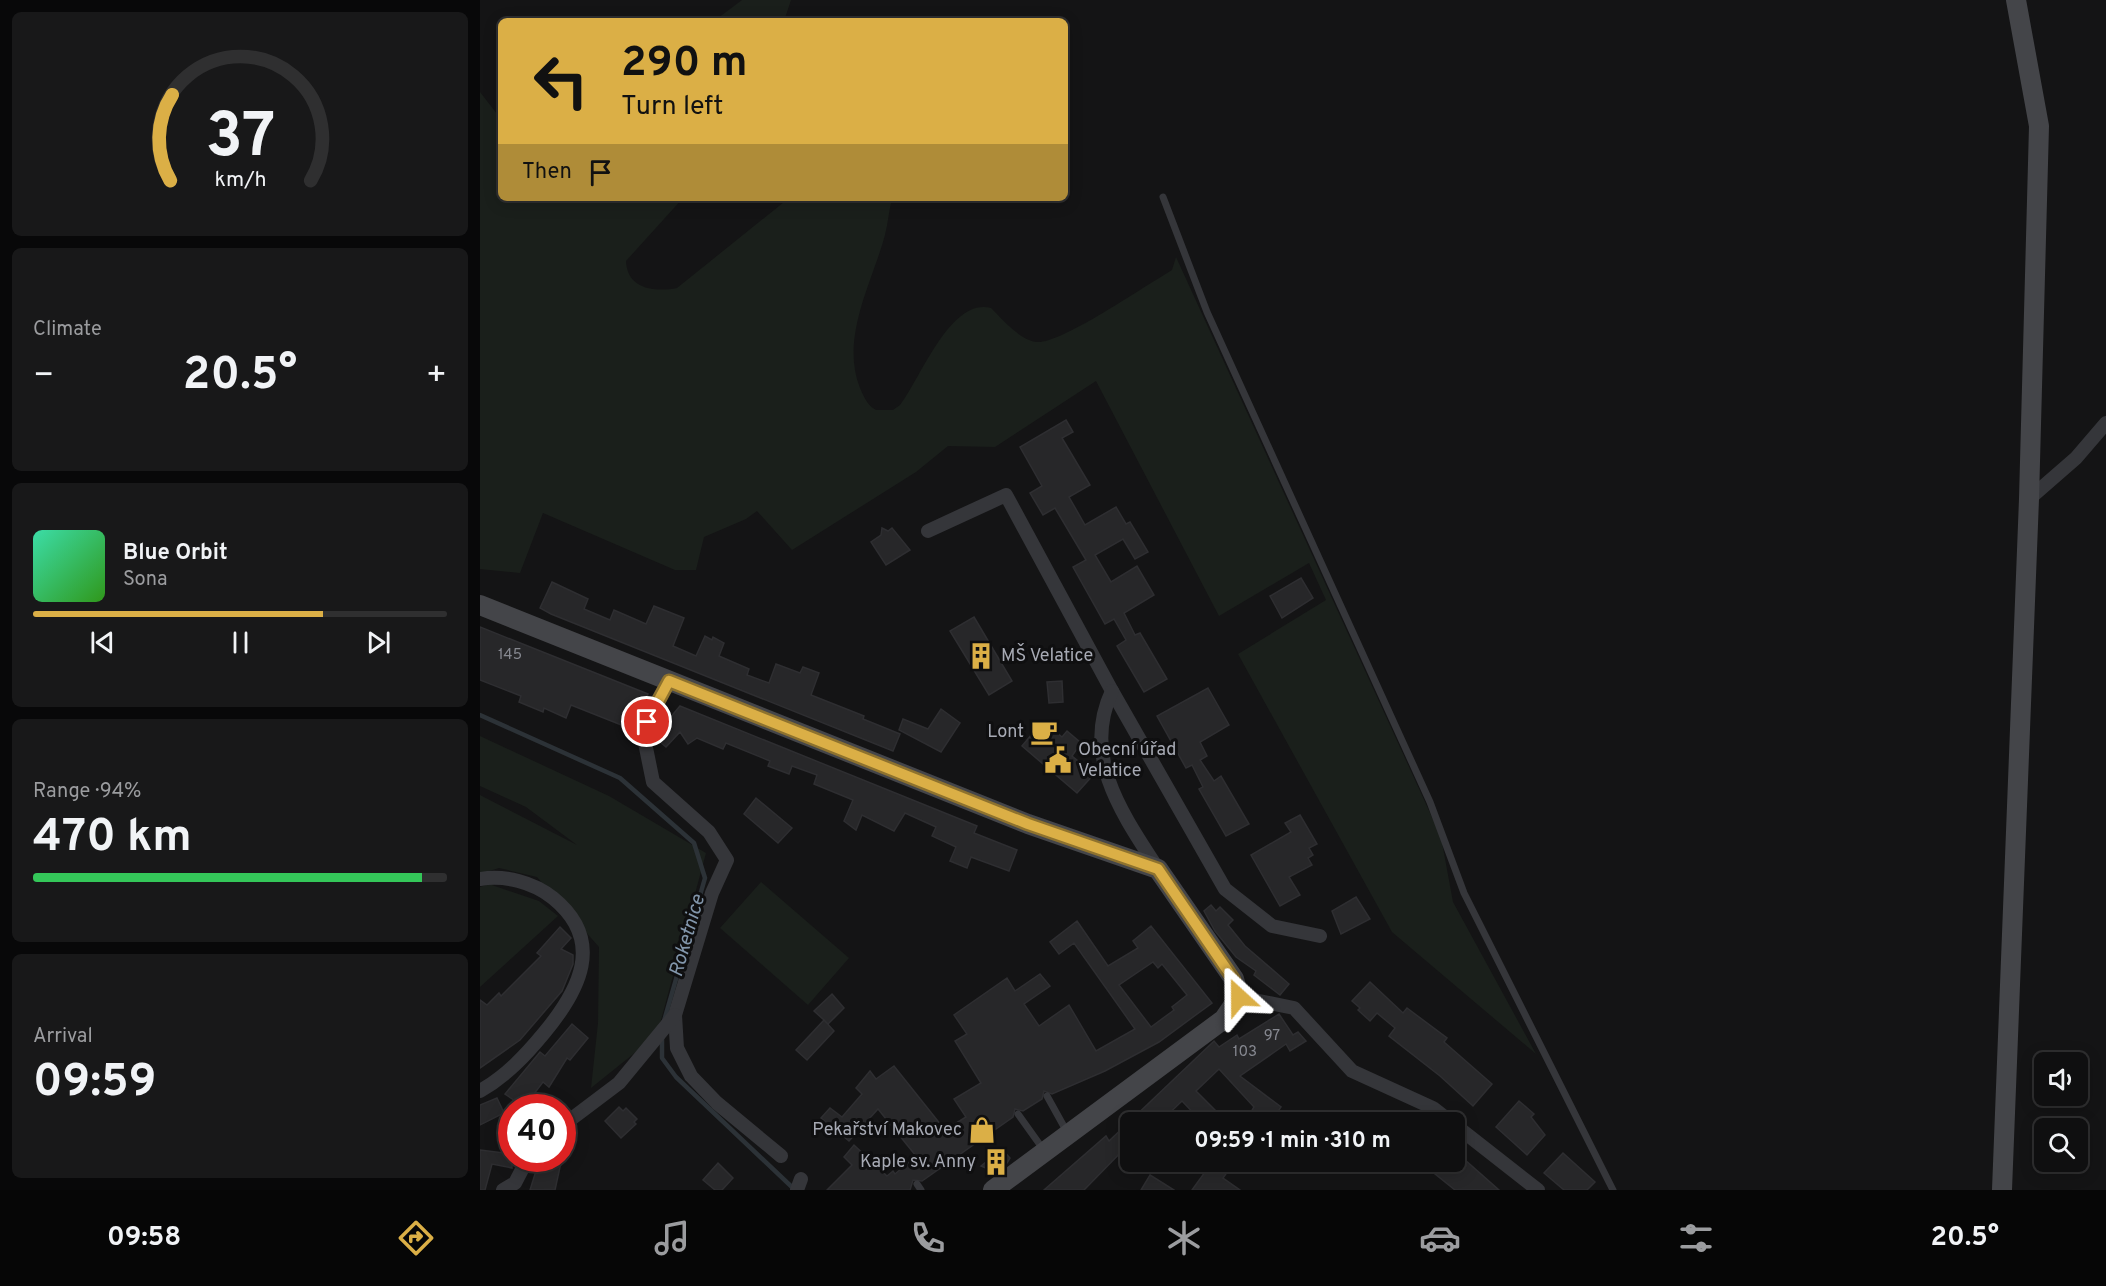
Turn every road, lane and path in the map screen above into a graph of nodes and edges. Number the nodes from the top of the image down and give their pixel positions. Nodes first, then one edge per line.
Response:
1 (2016, 0) edge
2 (1163, 197) dead end
3 (2106, 423) edge
4 (2029, 498) junction
5 (928, 531) dead end
6 (480, 605) edge
7 (669, 681) junction
8 (1112, 691) junction
9 (1158, 869) junction
10 (480, 879) edge
11 (1320, 936) dead end
12 (1239, 997) junction
13 (675, 1015) junction
14 (480, 1091) edge
15 (1047, 1096) dead end
16 (1438, 1112) edge
17 (1018, 1114) dead end
18 (576, 1115) edge
19 (1465, 1133) edge
20 (1068, 1134) junction
21 (1045, 1151) junction
22 (781, 1156) dead end
23 (521, 1172) edge
24 (2001, 1189) edge
25 (503, 1190) edge
26 (993, 1190) edge
27 (1538, 1190) edge
28 (1613, 1190) edge

1 - 4 street
2 - 28 lane
3 - 4 street
4 - 24 street
5 - 8 street
6 - 7 street
7 - 9 street
7 - 13 street
8 - 9 street
8 - 11 street
9 - 12 street
10 - 14 street
12 - 16 street
12 - 20 street
13 - 18 street
13 - 22 street
15 - 20 lane
17 - 21 lane
19 - 27 street
20 - 21 street
21 - 26 street
23 - 25 street

